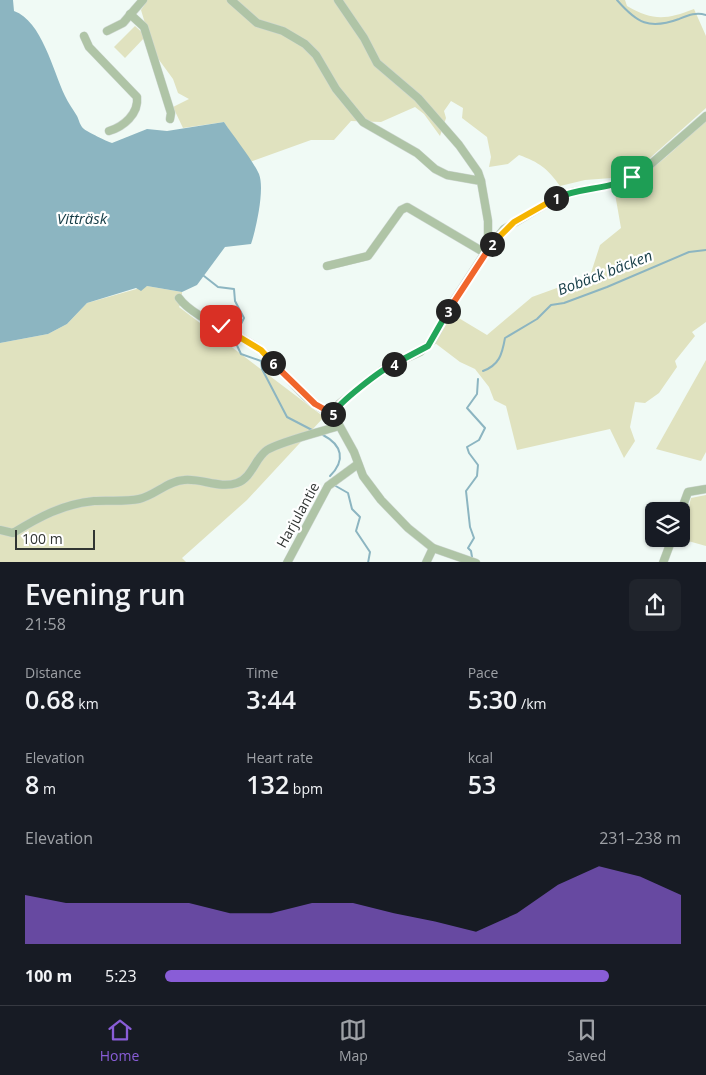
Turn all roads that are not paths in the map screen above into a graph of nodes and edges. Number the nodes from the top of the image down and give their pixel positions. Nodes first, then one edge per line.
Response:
1 (143, 0) edge
2 (231, 0) edge
3 (338, 0) edge
4 (130, 14) junction
5 (107, 31) dead end
6 (84, 36) dead end
7 (706, 116) edge
8 (170, 118) dead end
9 (109, 131) dead end
10 (480, 181) junction
11 (488, 221) junction
12 (504, 229) junction
13 (486, 252) junction
14 (327, 266) dead end
15 (179, 298) dead end
16 (333, 414) junction
17 (339, 426) junction
18 (358, 464) junction
19 (706, 489) edge
20 (684, 502) edge
21 (0, 530) edge
22 (669, 547) edge
23 (433, 548) junction
24 (286, 562) edge
25 (426, 562) edge
26 (476, 562) edge
27 (664, 562) edge

1 - 4 street
2 - 10 street
3 - 10 street
4 - 5 street
4 - 8 street
6 - 9 street
7 - 12 street
10 - 11 street
11 - 12 street
11 - 13 street
12 - 13 street
13 - 14 street
13 - 16 street
15 - 16 street
16 - 17 street
17 - 18 street
17 - 21 street
18 - 23 street
18 - 24 street, Harjulantie
19 - 20 street
22 - 27 street
23 - 25 street
23 - 26 street

